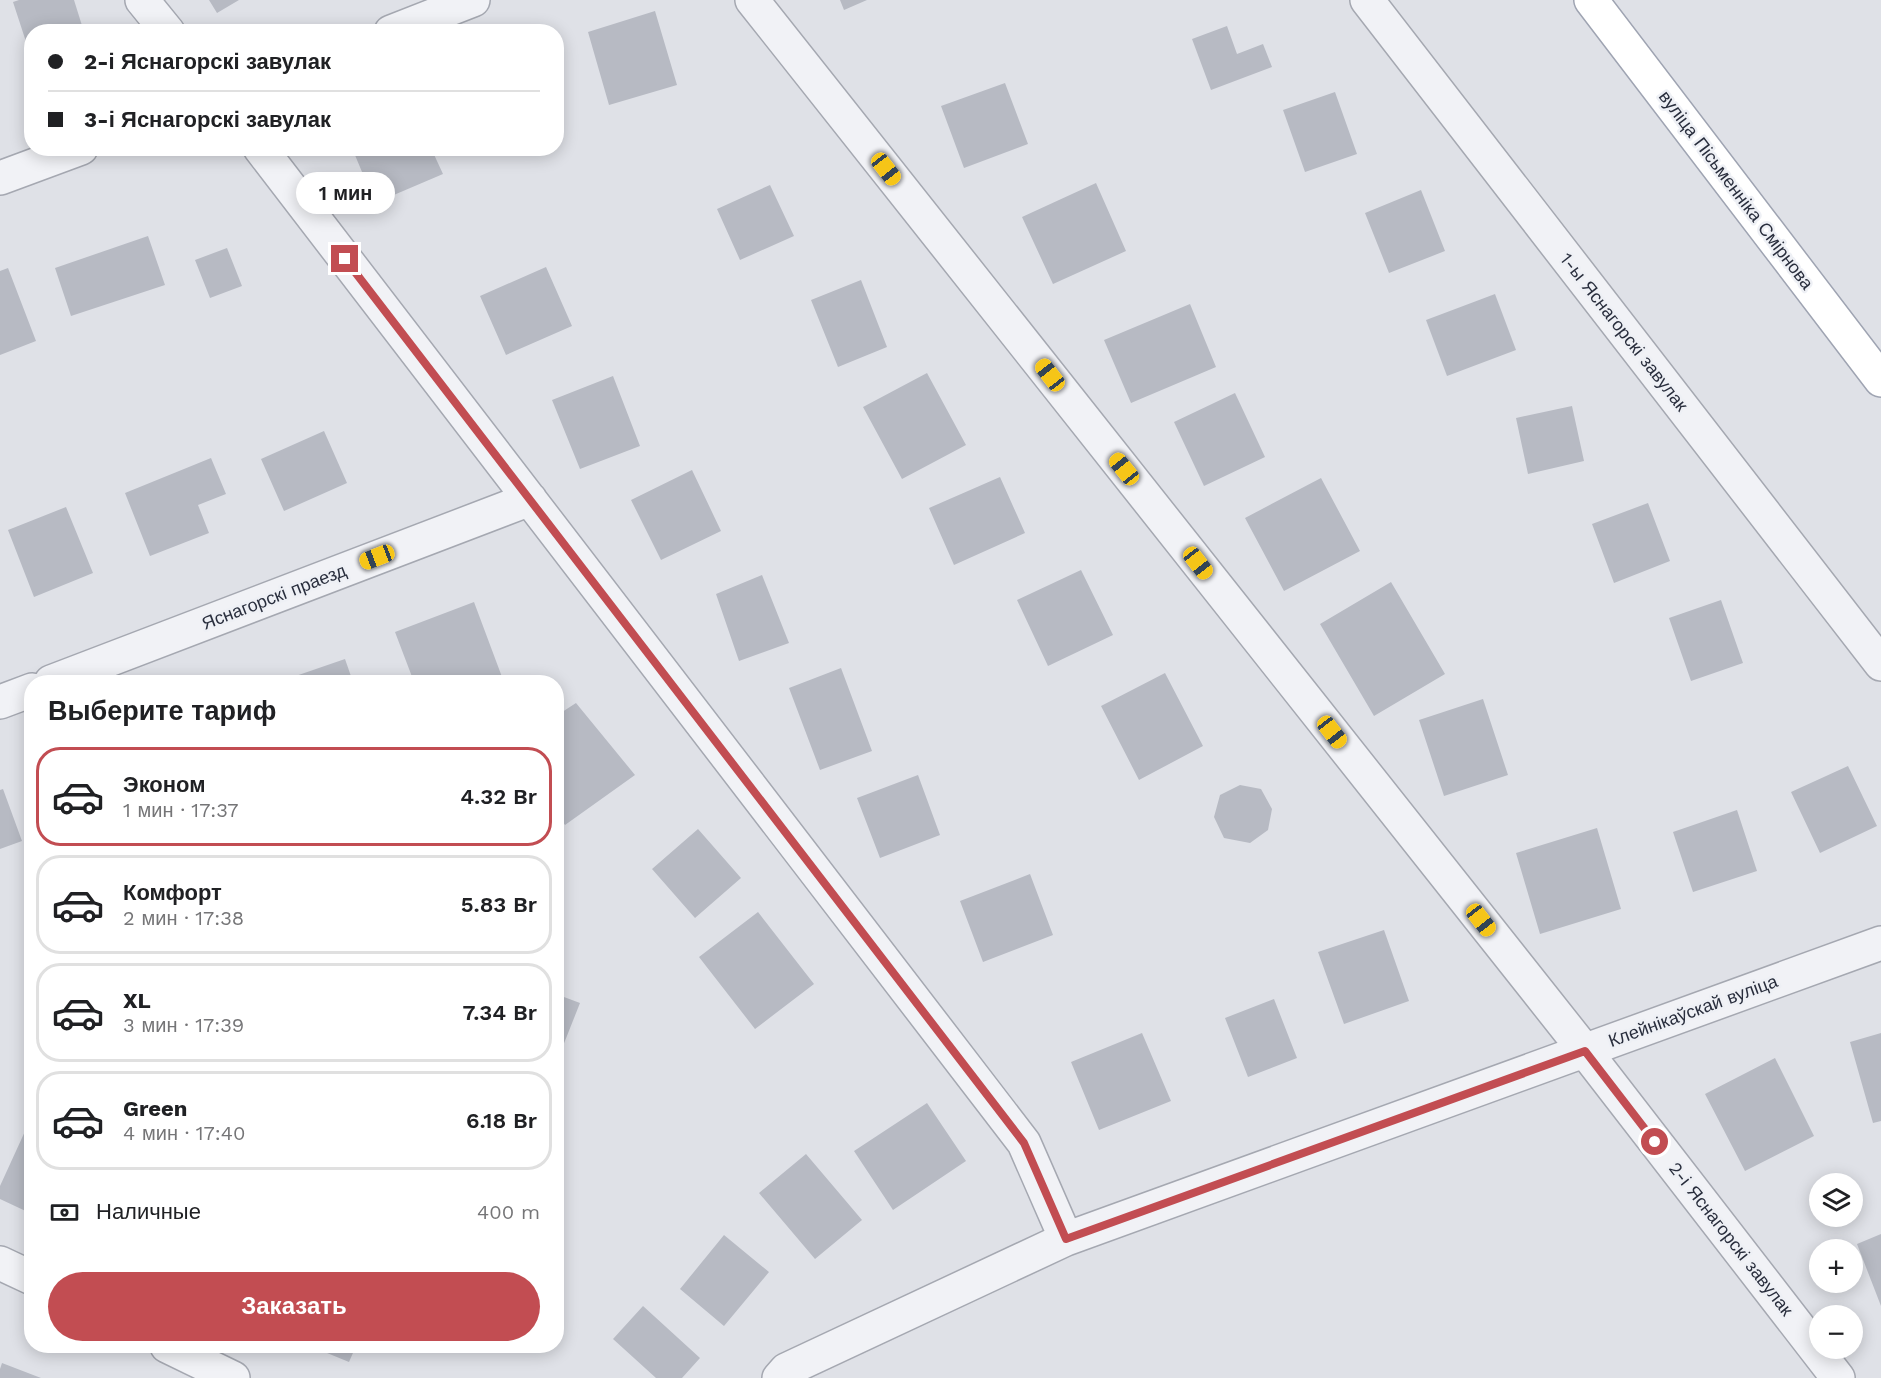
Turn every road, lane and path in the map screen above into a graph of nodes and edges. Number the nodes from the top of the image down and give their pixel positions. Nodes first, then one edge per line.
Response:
1 (142, 0) edge
2 (473, 0) edge
3 (752, 0) edge
4 (1367, 0) edge
5 (1591, 0) edge
6 (162, 24) edge
7 (412, 24) edge
8 (59, 156) edge
9 (266, 156) edge
10 (0, 178) edge
11 (1881, 380) edge
12 (530, 499) junction
13 (1881, 664) edge
14 (69, 675) edge
15 (24, 693) edge
16 (0, 702) edge
17 (1881, 943) edge
18 (1585, 1051) junction
19 (1066, 1239) junction
20 (0, 1263) edge
21 (24, 1274) edge
22 (206, 1354) edge
23 (233, 1378) edge
24 (779, 1378) edge
25 (1838, 1378) edge

1 - 6 street
2 - 7 street
3 - 18 street, 2-і Яснагорскі завулак
4 - 13 street, 1-ы Яснагорскі завулак
5 - 11 main road, вуліца Пісьменніка Смірнова
8 - 10 street
9 - 12 street
12 - 14 street, Яснагорскі праезд
12 - 19 street
15 - 16 street
17 - 18 street, Клейнікаўскай вуліца
18 - 19 street, Клейнікаўскай вуліца
18 - 25 street, 2-і Яснагорскі завулак
19 - 24 street, Клейнікаўскай вуліца
20 - 21 street
22 - 23 street

